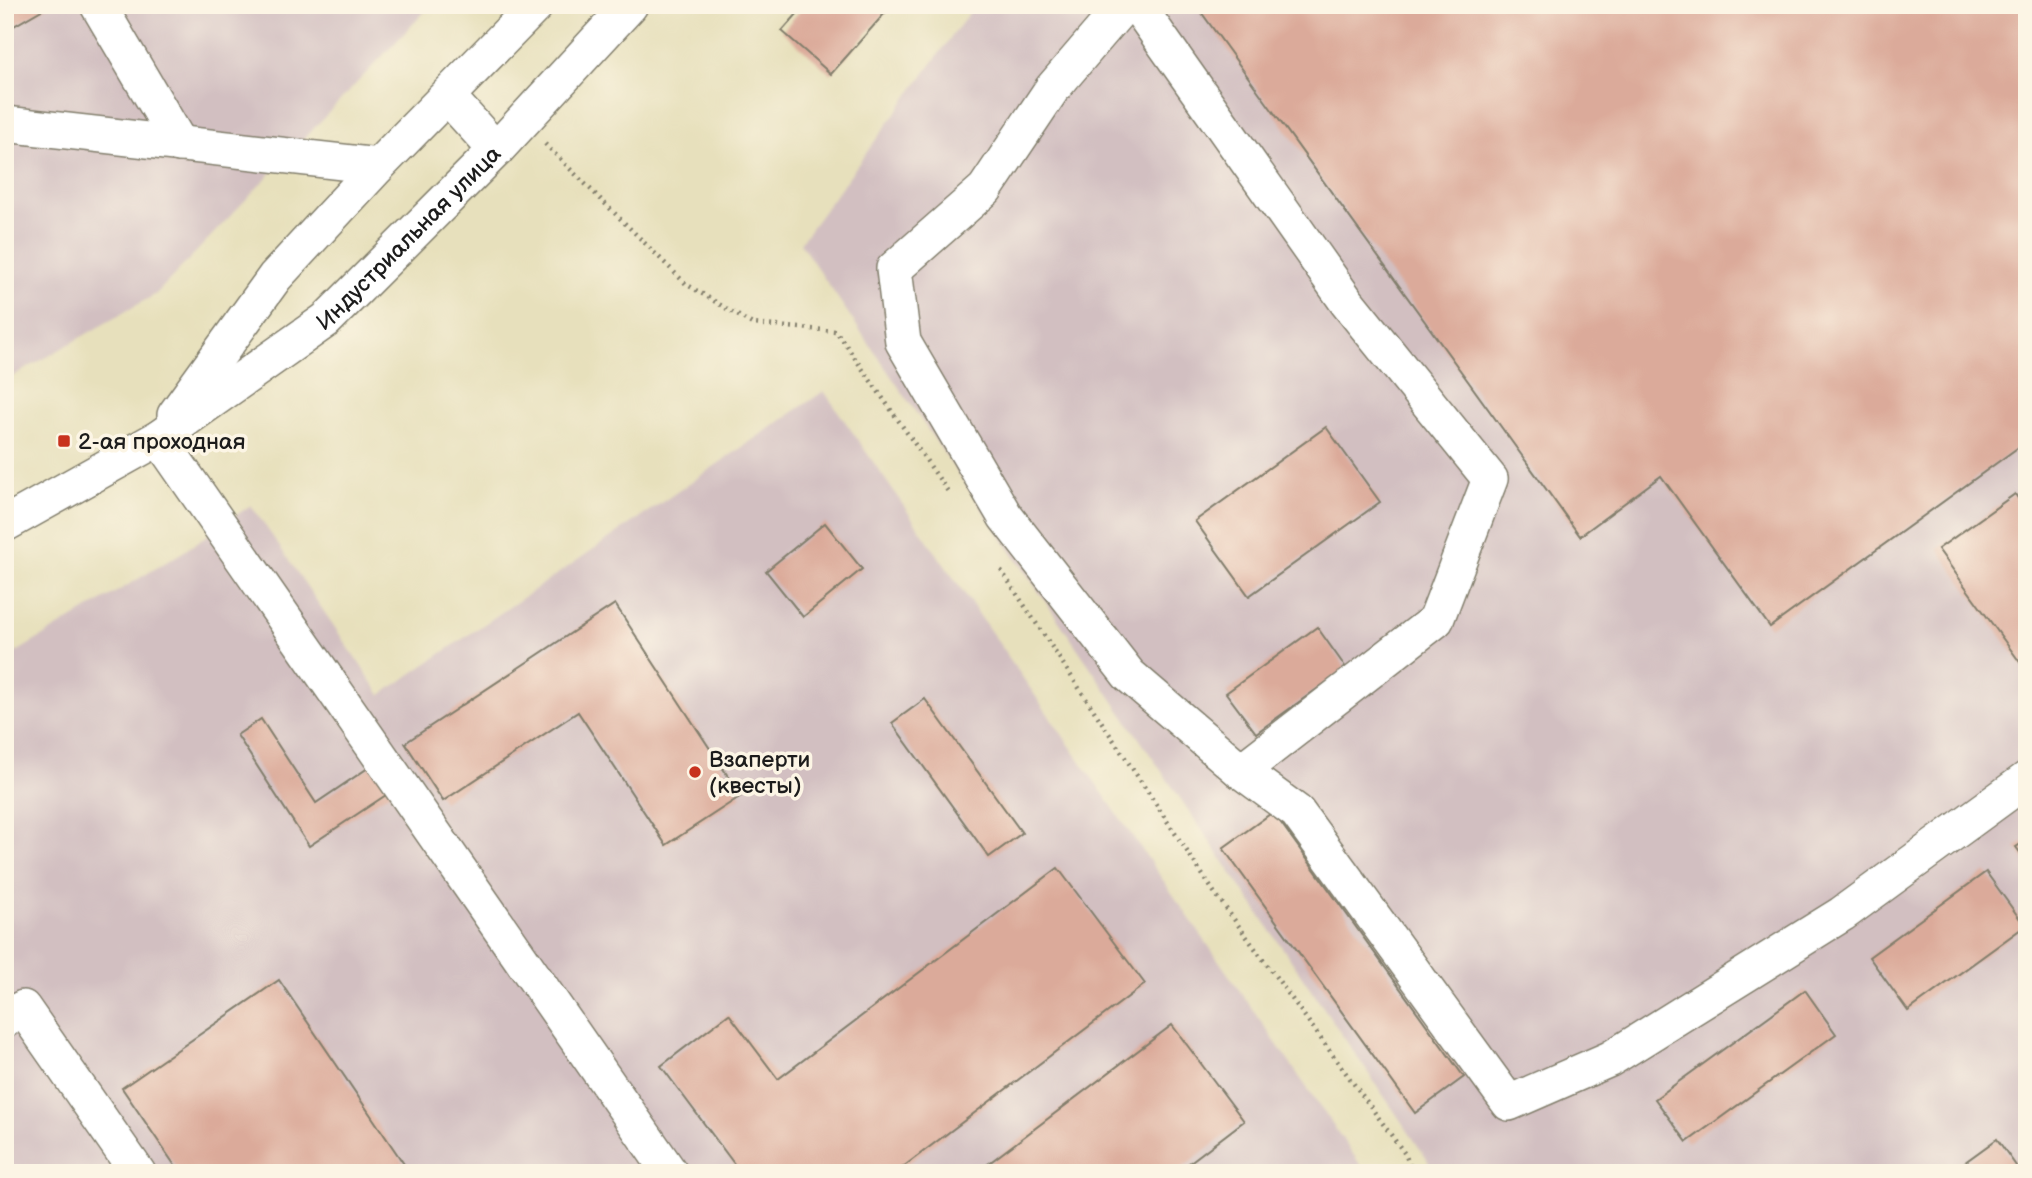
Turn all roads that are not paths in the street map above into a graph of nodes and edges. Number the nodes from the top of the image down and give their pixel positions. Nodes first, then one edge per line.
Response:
1 (98, 5) edge
2 (536, 5) edge
3 (630, 5) edge
4 (1124, 5) edge
5 (1137, 5) edge
6 (447, 97) junction
7 (5, 124) edge
8 (180, 144) junction
9 (496, 150) junction
10 (378, 166) junction
11 (159, 438) junction
12 (5, 524) edge
13 (1241, 771) junction
14 (2027, 779) edge
15 (5, 1020) edge
16 (138, 1173) edge
17 (670, 1173) edge

1 - 8 street
2 - 6 street, Индустриальная улица
3 - 9 street, Индустриальная улица
4 - 13 street
5 - 13 street
6 - 9 street
6 - 10 street, Индустриальная улица
7 - 8 street
8 - 10 street
9 - 11 street, Индустриальная улица
10 - 11 street, Индустриальная улица
11 - 12 street, Индустриальная улица
11 - 17 street
13 - 14 street
15 - 16 street

